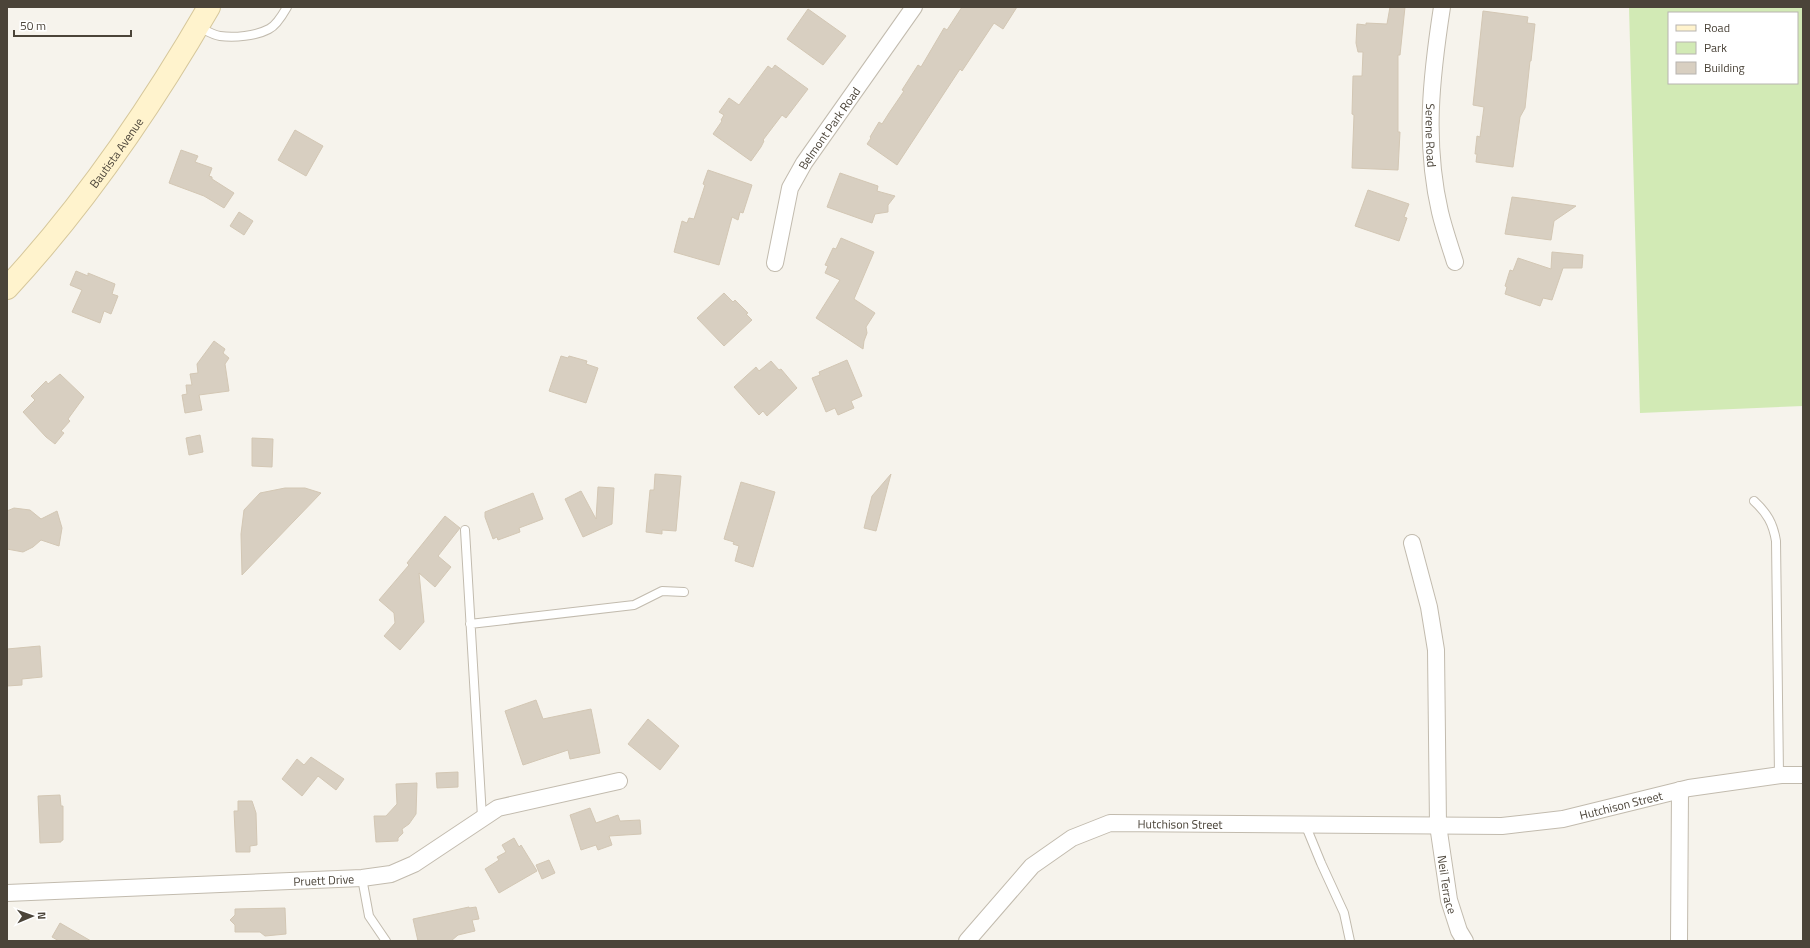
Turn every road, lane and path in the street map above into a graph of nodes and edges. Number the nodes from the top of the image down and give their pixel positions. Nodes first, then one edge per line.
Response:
1 (210, 7) edge
2 (287, 7) edge
3 (914, 7) edge
4 (1442, 7) edge
5 (198, 27) junction
6 (1455, 262) dead end
7 (776, 263) dead end
8 (7, 288) edge
9 (1754, 501) dead end
10 (465, 530) dead end
11 (1412, 543) dead end
12 (684, 592) dead end
13 (470, 624) junction
14 (1779, 775) junction
15 (1803, 776) edge
16 (619, 781) dead end
17 (1680, 790) junction
18 (482, 817) junction
19 (1305, 824) junction
20 (1438, 825) junction
21 (362, 878) junction
22 (7, 892) edge
23 (386, 941) edge
24 (967, 941) edge
25 (1350, 941) edge
26 (1465, 941) edge
27 (1679, 941) edge

1 - 5 street, Bautista Avenue
2 - 5 lane
3 - 7 street, Belmont Park Road
4 - 6 street, Serene Road
5 - 8 street, Bautista Avenue
9 - 14 lane
10 - 13 lane
11 - 20 street
12 - 13 lane
13 - 18 lane
14 - 15 street, Hutchison Street
14 - 17 street, Hutchison Street
16 - 18 street, Pruett Drive
17 - 20 street, Hutchison Street
17 - 27 street
18 - 21 street, Pruett Drive
19 - 20 street, Hutchison Street
19 - 24 street, Hutchison Street
19 - 25 lane
20 - 26 street, Neil Terrace
21 - 22 street, Pruett Drive
21 - 23 lane

